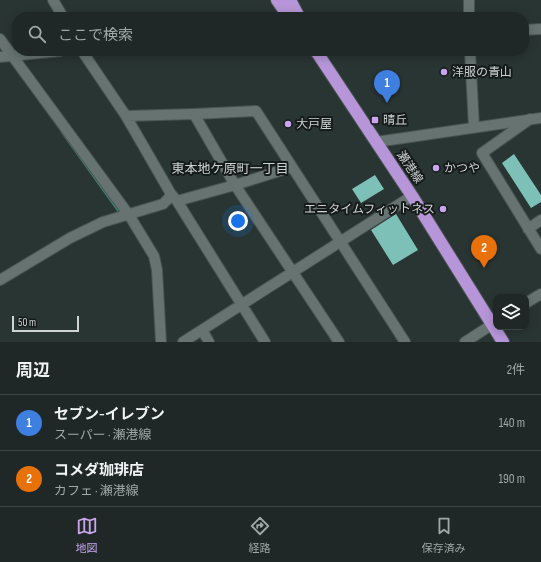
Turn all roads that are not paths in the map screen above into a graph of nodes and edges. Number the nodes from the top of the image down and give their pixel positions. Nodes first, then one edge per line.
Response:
1 (53, 0) edge
2 (277, 0) edge
3 (290, 0) edge
4 (469, 0) edge
5 (60, 12) edge
6 (286, 12) edge
7 (296, 12) edge
8 (469, 12) edge
9 (541, 29) edge
10 (529, 30) edge
11 (0, 39) edge
12 (11, 56) junction
13 (85, 56) edge
14 (319, 56) edge
15 (470, 56) edge
16 (0, 57) edge
17 (194, 114) junction
18 (126, 116) junction
19 (541, 118) edge
20 (530, 119) junction
21 (474, 127) junction
22 (376, 142) junction
23 (292, 167) junction
24 (236, 185) junction
25 (412, 196) junction
26 (174, 198) junction
27 (129, 215) junction
28 (541, 220) edge
29 (528, 229) junction
30 (340, 242) junction
31 (541, 249) edge
32 (293, 271) junction
33 (0, 280) edge
34 (541, 294) edge
35 (529, 301) edge
36 (241, 304) junction
37 (493, 321) edge
38 (493, 324) edge
39 (202, 330) junction
40 (497, 330) edge
41 (161, 342) edge
42 (184, 342) edge
43 (210, 342) edge
44 (265, 342) edge
45 (339, 342) edge
46 (405, 342) edge
47 (465, 342) edge
48 (503, 342) edge

1 - 5 street
2 - 6 highway
3 - 7 highway
4 - 8 street
9 - 10 street
11 - 12 street
12 - 16 street
12 - 27 street
13 - 18 street
14 - 22 highway, 瀬港線
15 - 21 street
17 - 18 street
17 - 23 street
17 - 24 street
18 - 26 street
19 - 20 street
20 - 21 street
20 - 29 street
21 - 22 street
22 - 25 highway, 瀬港線
23 - 24 street
23 - 30 street
24 - 26 street
24 - 32 street
25 - 30 street
25 - 37 highway, 瀬港線
26 - 27 street
26 - 36 street
27 - 33 street
27 - 41 street
28 - 29 street
29 - 31 street
30 - 32 street
30 - 46 street
32 - 36 street
32 - 45 street
34 - 35 street
36 - 39 street
36 - 44 street
38 - 47 street
39 - 42 street
39 - 43 street
40 - 48 highway, 瀬港線

